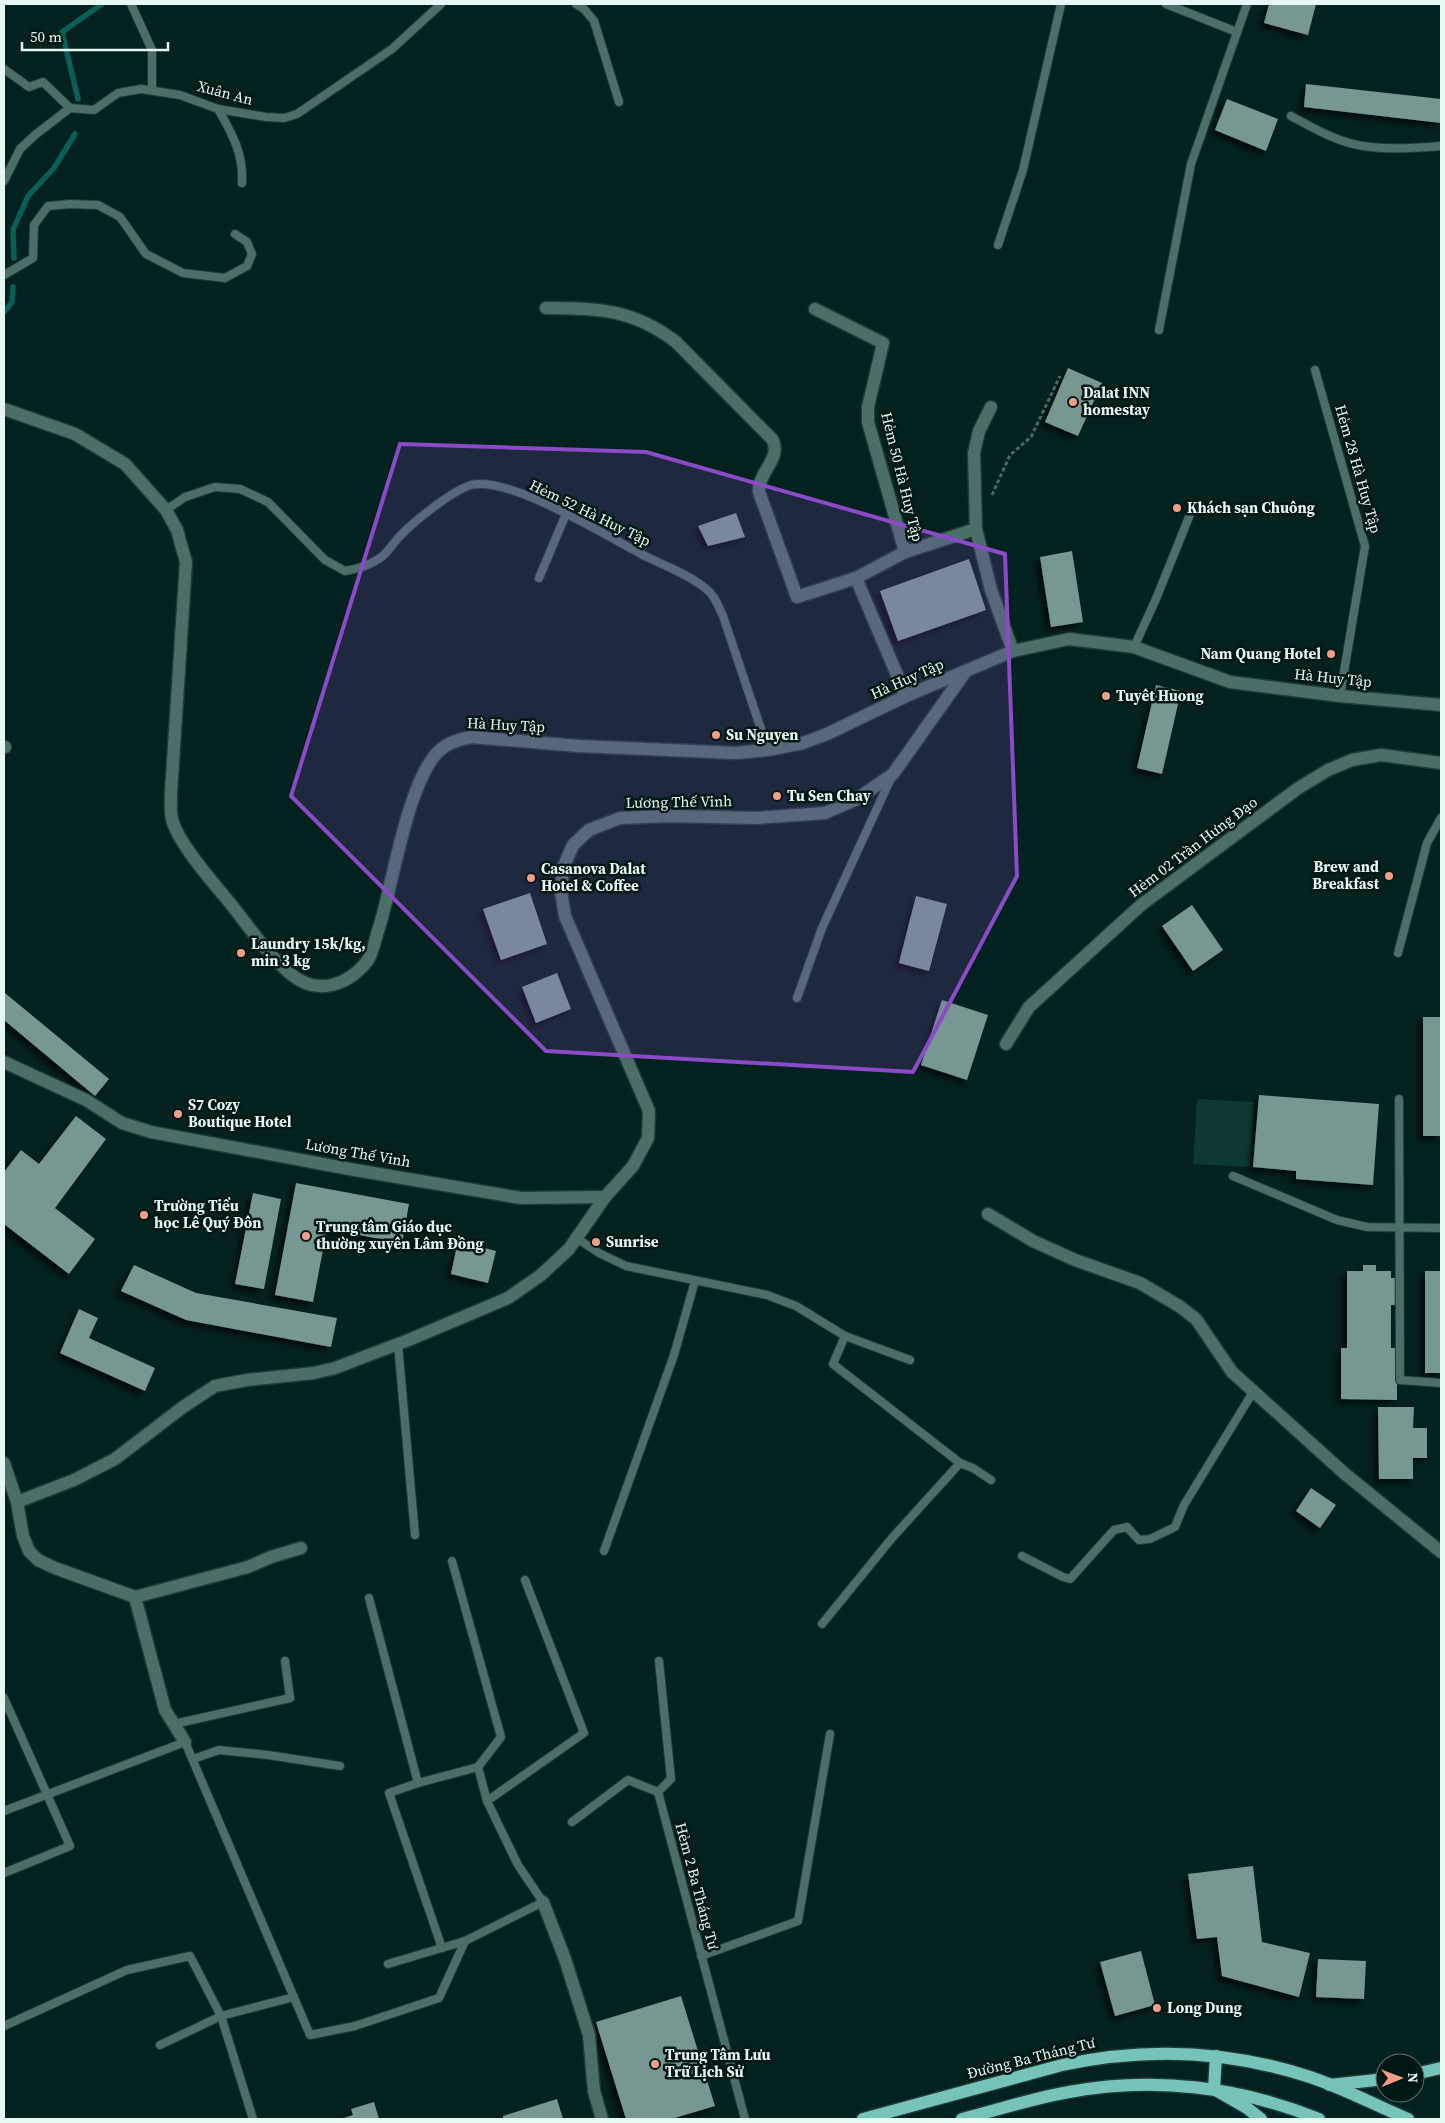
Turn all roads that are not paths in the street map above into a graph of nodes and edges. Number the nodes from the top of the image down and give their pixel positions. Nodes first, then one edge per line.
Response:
1 (132, 4) edge
2 (442, 4) edge
3 (576, 4) edge
4 (1060, 4) edge
5 (1166, 4) edge
6 (1247, 4) edge
7 (1237, 32) junction
8 (4, 69) edge
9 (152, 90) junction
10 (619, 102) dead end
11 (70, 108) junction
12 (218, 109) junction
13 (1291, 116) dead end
14 (1441, 146) edge
15 (4, 181) edge
16 (242, 183) dead end
17 (235, 234) dead end
18 (998, 245) dead end
19 (4, 275) edge
20 (546, 308) dead end
21 (815, 309) dead end
22 (1159, 330) dead end
23 (1315, 370) dead end
24 (991, 406) dead end
25 (4, 410) edge
26 (166, 510) junction
27 (1191, 512) dead end
28 (566, 514) junction
29 (976, 530) junction
30 (905, 552) junction
31 (539, 578) dead end
32 (856, 578) junction
33 (1134, 647) junction
34 (1013, 651) junction
35 (966, 671) junction
36 (906, 696) junction
37 (1340, 696) junction
38 (1441, 705) edge
39 (768, 750) junction
40 (1441, 763) edge
41 (893, 774) junction
42 (1441, 818) edge
43 (1398, 953) dead end
44 (797, 998) dead end
45 (1006, 1044) dead end
46 (4, 1062) edge
47 (1399, 1099) dead end
48 (1233, 1176) dead end
49 (605, 1197) junction
50 (988, 1214) dead end
51 (1401, 1228) junction
52 (1441, 1228) edge
53 (578, 1239) junction
54 (695, 1281) junction
55 (845, 1336) junction
56 (398, 1344) junction
57 (910, 1360) dead end
58 (1441, 1383) edge
59 (1253, 1392) junction
60 (4, 1463) edge
61 (960, 1463) junction
62 (991, 1480) dead end
63 (17, 1502) junction
64 (415, 1535) dead end
65 (300, 1548) dead end
66 (604, 1551) dead end
67 (1441, 1552) edge
68 (1022, 1556) dead end
69 (452, 1561) dead end
70 (525, 1580) dead end
71 (135, 1597) junction
72 (369, 1598) dead end
73 (822, 1624) dead end
74 (285, 1661) dead end
75 (659, 1661) dead end
76 (4, 1698) edge
77 (174, 1724) junction
78 (830, 1734) dead end
79 (185, 1742) junction
80 (193, 1760) junction
81 (340, 1766) dead end
82 (478, 1767) junction
83 (418, 1783) junction
84 (658, 1792) junction
85 (47, 1793) junction
86 (487, 1801) junction
87 (4, 1811) edge
88 (572, 1822) dead end
89 (4, 1873) edge
90 (543, 1902) junction
91 (465, 1941) junction
92 (442, 1948) junction
93 (701, 1956) junction
94 (388, 1964) dead end
95 (294, 1997) junction
96 (221, 2016) junction
97 (4, 2026) edge
98 (160, 2045) dead end
99 (1216, 2056) junction
100 (1441, 2068) edge
101 (1425, 2072) edge
102 (1375, 2079) edge
103 (1330, 2085) junction
104 (1214, 2089) junction
105 (253, 2119) edge
106 (602, 2119) edge
107 (745, 2119) edge
108 (863, 2119) edge
109 (962, 2119) edge
110 (1261, 2119) edge
111 (1320, 2119) edge
112 (1408, 2119) edge

1 - 9 lane
2 - 12 lane, Xuân An
3 - 10 lane
4 - 18 lane
5 - 7 lane
6 - 7 lane
7 - 22 lane
8 - 11 lane
9 - 11 lane, Xuân An
9 - 12 lane, Xuân An
11 - 15 lane
12 - 16 lane
13 - 14 lane
17 - 19 lane
20 - 32 street, Hẻm 50 Hà Huy Tập
21 - 30 street, Hẻm 50 Hà Huy Tập
23 - 37 lane, Hẻm 28 Hà Huy Tập
24 - 29 street
25 - 26 street, Hà Huy Tập
26 - 28 lane, Hẻm 52 Hà Huy Tập
26 - 39 street, Hà Huy Tập
27 - 33 lane
28 - 31 lane
28 - 39 lane, Hẻm 52 Hà Huy Tập
29 - 30 street
29 - 34 street
30 - 32 street, Hẻm 50 Hà Huy Tập
32 - 36 street
33 - 34 street, Hà Huy Tập
33 - 37 street, Hà Huy Tập
34 - 35 street, Hà Huy Tập
35 - 36 street, Hà Huy Tập
35 - 41 street, Lương Thế Vinh
36 - 39 street, Hà Huy Tập
37 - 38 street, Hà Huy Tập
40 - 45 street, Hẻm 02 Trần Hưng Đạo
41 - 44 lane
41 - 49 street, Lương Thế Vinh
42 - 43 lane
46 - 49 street, Lương Thế Vinh
47 - 51 lane
48 - 51 lane
49 - 53 street, Lương Thế Vinh
50 - 59 street
51 - 52 lane
51 - 58 lane
53 - 54 lane
53 - 56 street, Lương Thế Vinh
54 - 55 lane
54 - 66 lane
55 - 57 lane
55 - 61 lane
56 - 63 street, Lương Thế Vinh
56 - 64 lane
59 - 67 street
59 - 68 lane
60 - 63 street
61 - 62 lane
61 - 73 lane
63 - 71 street
65 - 71 street
69 - 82 lane
70 - 86 lane
71 - 77 street
72 - 83 lane
74 - 77 lane
75 - 84 lane
76 - 85 lane
77 - 79 street
78 - 93 lane
79 - 80 lane
79 - 85 lane
80 - 81 lane
80 - 95 lane
82 - 83 lane
82 - 86 lane
83 - 92 lane
84 - 88 lane
84 - 93 lane, Hẻm 2 Ba Tháng Tư
85 - 87 lane
85 - 89 lane
86 - 90 lane
90 - 91 lane
90 - 106 street
91 - 92 lane
91 - 95 lane
92 - 94 lane
93 - 107 lane, Hẻm 2 Ba Tháng Tư
95 - 96 lane
96 - 97 lane
96 - 98 lane
96 - 105 lane
99 - 103 main road, Đường Ba Tháng Tư
99 - 104 main road
99 - 108 main road, Đường Ba Tháng Tư
100 - 101 main road
102 - 103 main road
103 - 112 main road, Đường Ba Tháng Tư
104 - 109 main road
104 - 110 main road
104 - 111 main road

